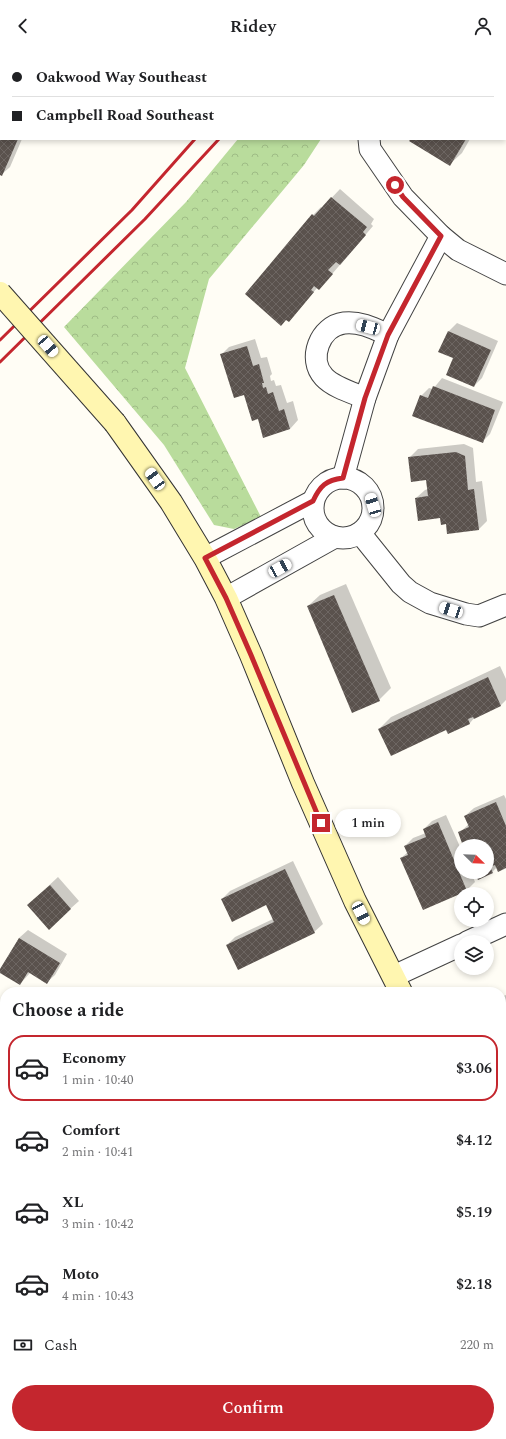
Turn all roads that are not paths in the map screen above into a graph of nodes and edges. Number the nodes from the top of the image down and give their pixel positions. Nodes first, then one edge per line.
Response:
1 (369, 140) edge
2 (441, 236) junction
3 (506, 274) edge
4 (0, 293) edge
5 (388, 335) junction
6 (365, 398) junction
7 (343, 478) junction
8 (313, 501) junction
9 (360, 533) junction
10 (335, 537) junction
11 (205, 558) junction
12 (226, 598) junction
13 (506, 606) edge
14 (506, 924) edge
15 (482, 935) edge
16 (454, 949) edge
17 (397, 984) edge

1 - 2 street
2 - 3 street
2 - 5 street
4 - 11 street, bridge
5 - 6 street
5 - 6 street
6 - 7 street
7 - 8 street
7 - 9 street
8 - 10 street
8 - 11 street
9 - 10 street
9 - 13 street
10 - 12 street
11 - 12 street
12 - 17 street
14 - 15 street
16 - 17 street

